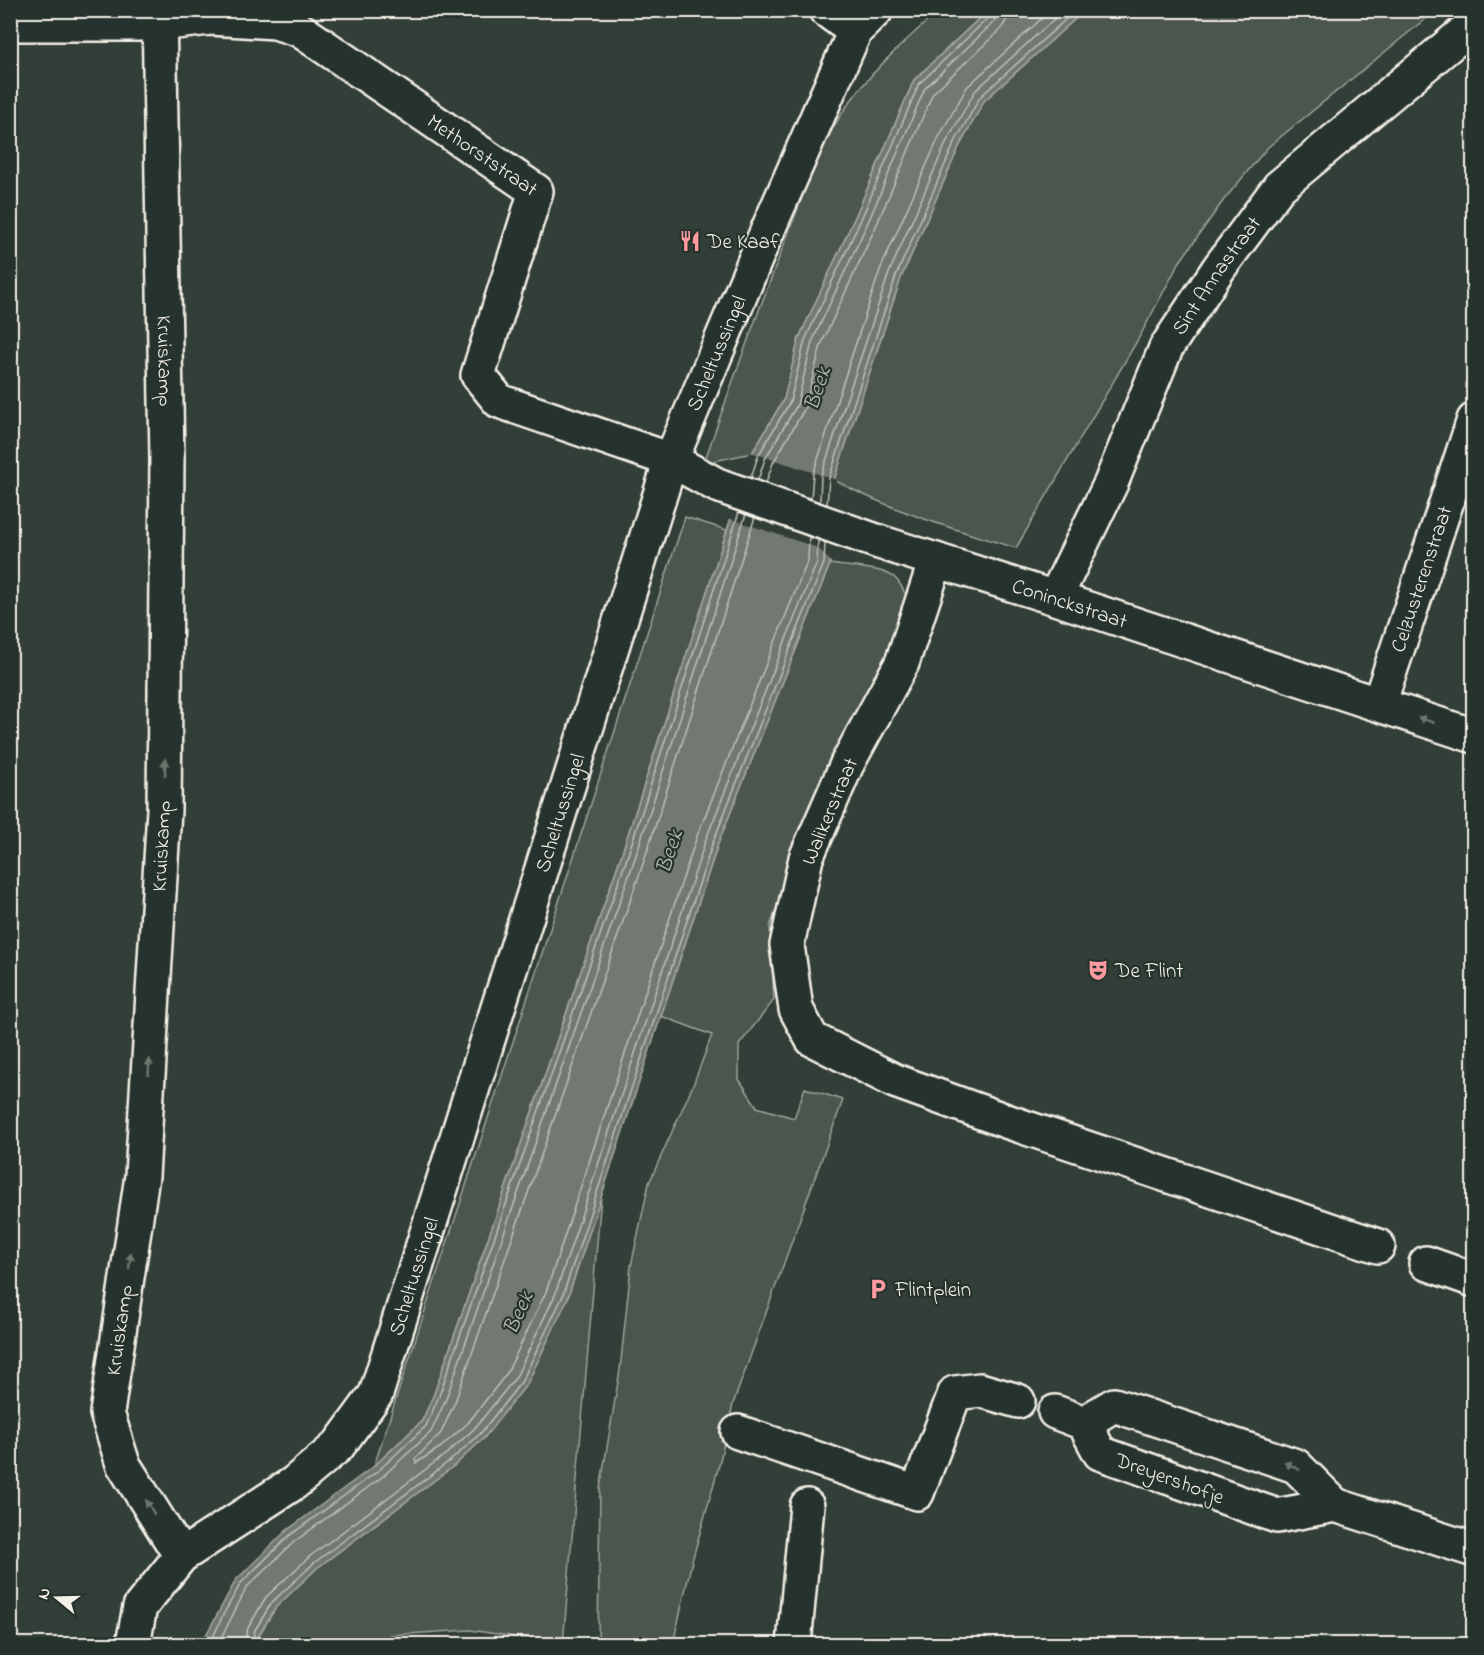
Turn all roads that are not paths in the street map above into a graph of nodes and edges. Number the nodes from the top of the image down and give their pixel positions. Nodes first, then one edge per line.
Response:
1 (826, 10) edge
2 (159, 17) edge
3 (865, 21) edge
4 (10, 24) edge
5 (1473, 24) edge
6 (1473, 420) edge
7 (671, 460) junction
8 (936, 560) junction
9 (1055, 598) junction
10 (1379, 704) junction
11 (1473, 736) edge
12 (1378, 1246) dead end
13 (1426, 1263) dead end
14 (1473, 1280) edge
15 (1018, 1401) dead end
16 (738, 1432) dead end
17 (1335, 1504) junction
18 (807, 1506) dead end
19 (1473, 1550) edge
20 (181, 1556) junction
21 (133, 1644) edge
22 (794, 1644) edge

1 - 3 street
2 - 4 street
2 - 7 street, Methorststraat
20 -> 2 street, Kruiskamp
3 - 7 street, Scheltussingel
5 - 9 street, Sint Annastraat
6 - 10 street, Celzusterenstraat
7 - 8 street, Coninckstraat
7 - 20 street, Scheltussingel
8 - 9 street, Coninckstraat
8 - 12 street, Walikerstraat
9 - 10 street, Coninckstraat
11 -> 10 street, Coninckstraat
13 - 14 street
15 - 16 street
17 -> 17 street, Dreyershofje
17 - 19 street, Dreyershofje
18 - 22 street
20 - 21 street

